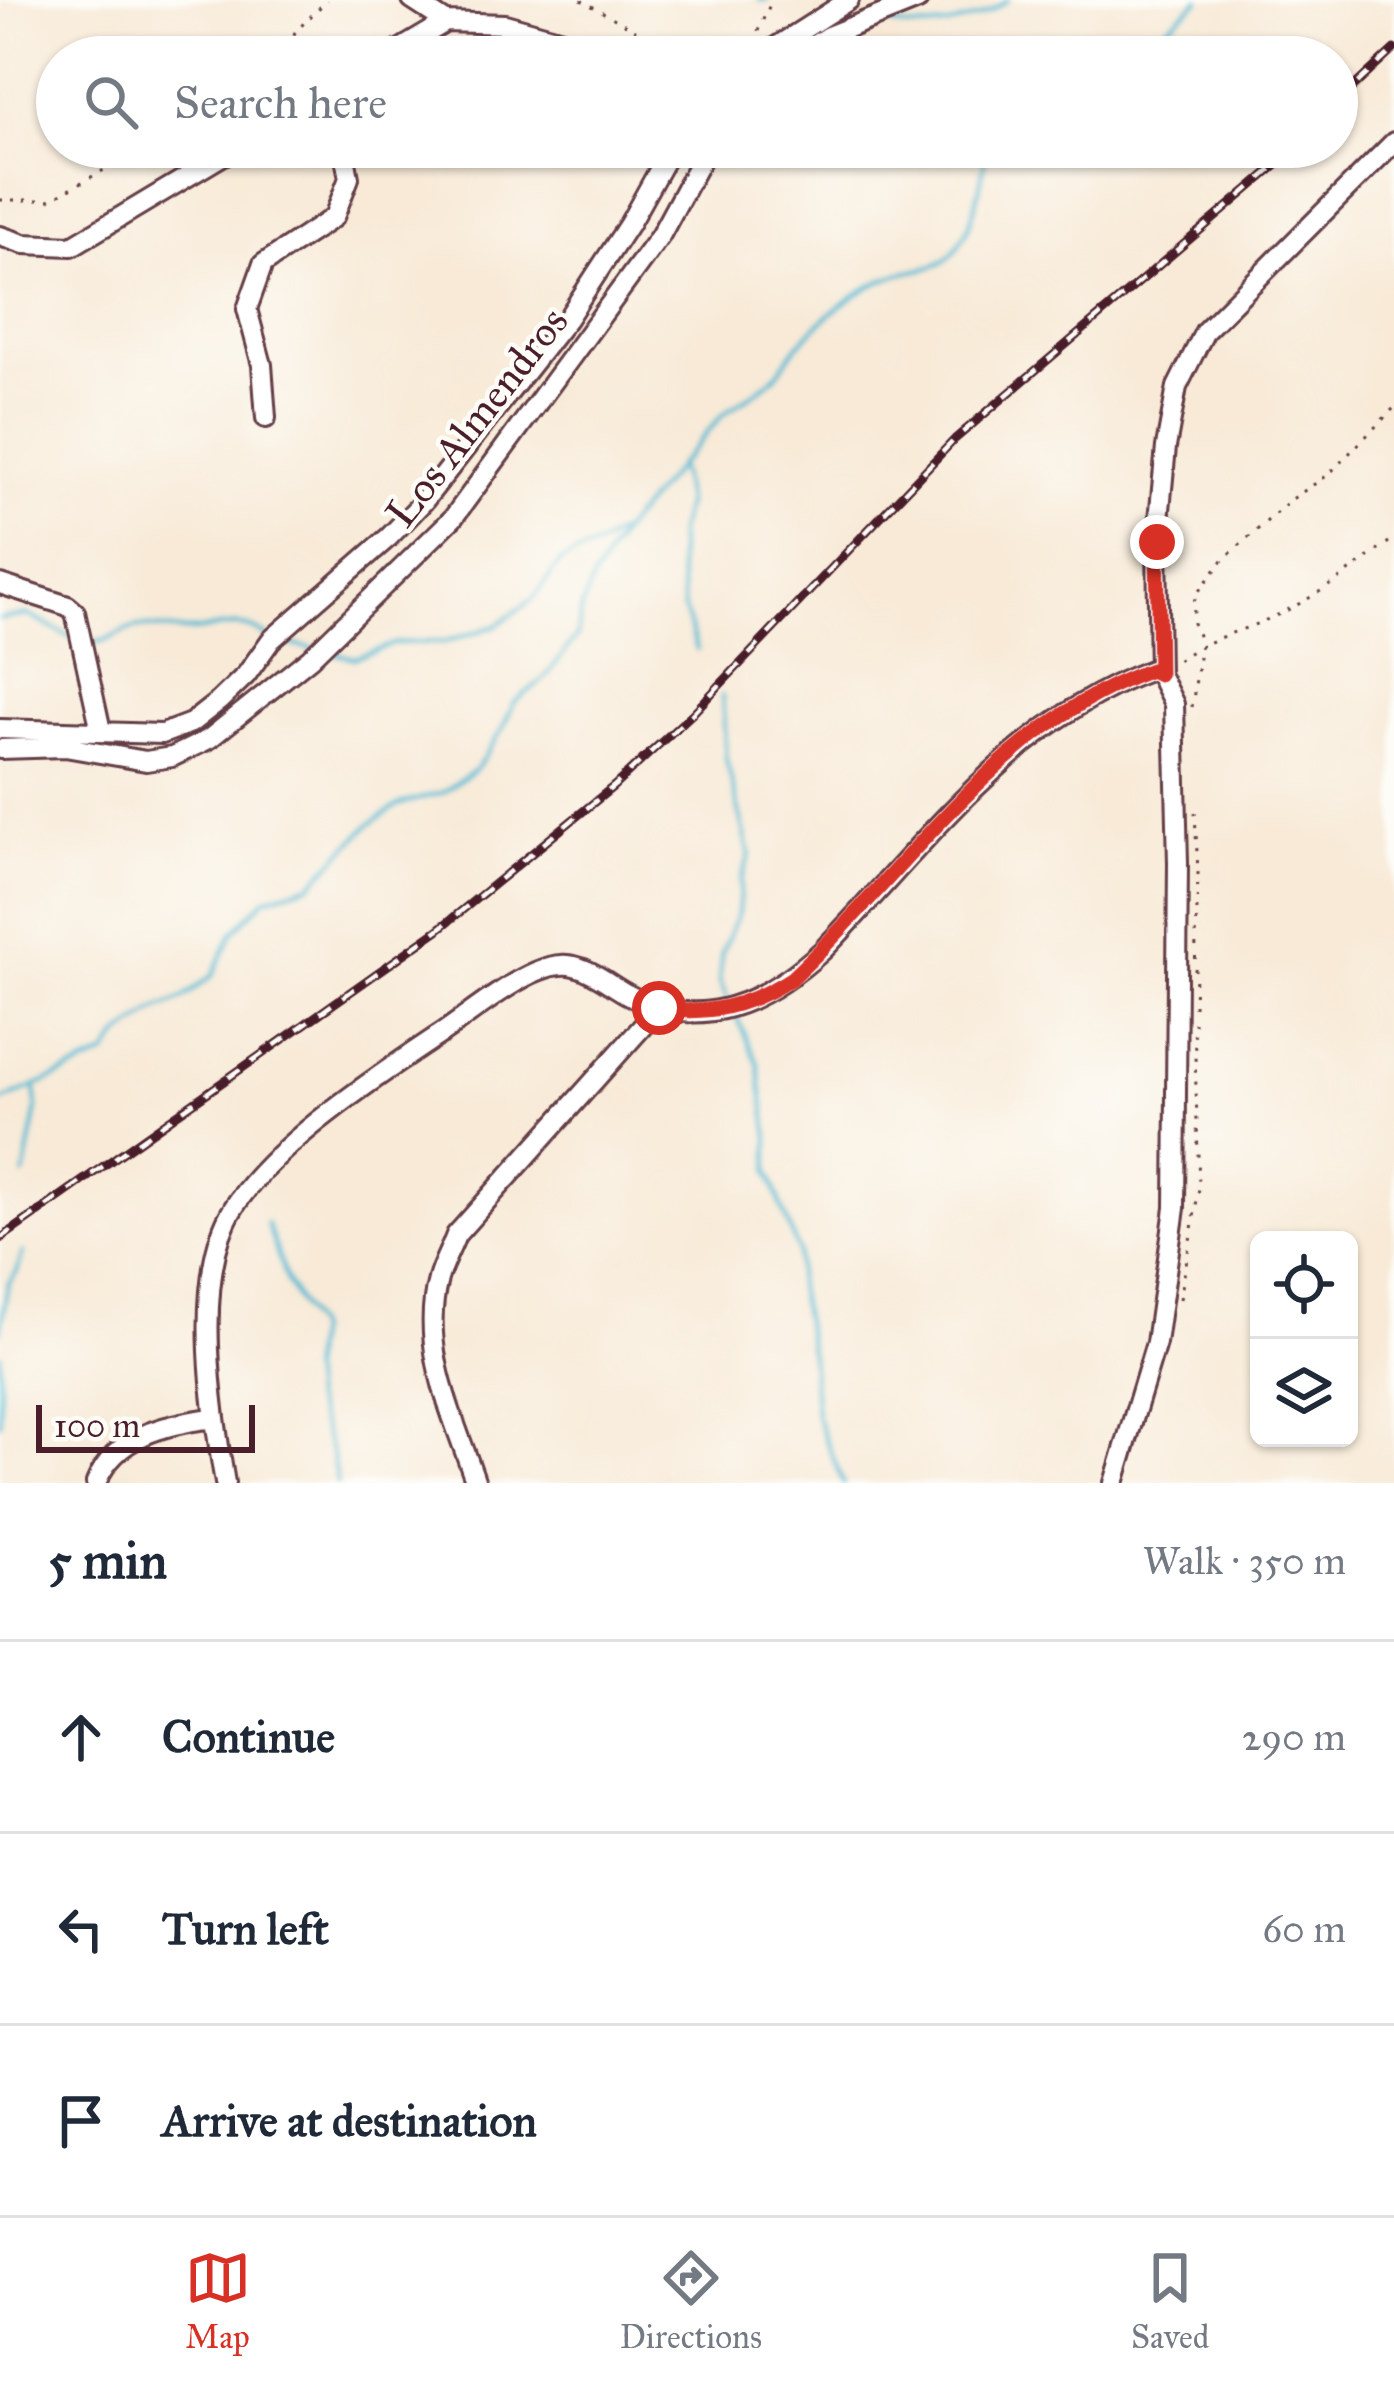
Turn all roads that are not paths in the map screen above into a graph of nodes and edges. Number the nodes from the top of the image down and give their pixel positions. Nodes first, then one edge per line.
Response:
1 (412, 0) edge
2 (849, 0) edge
3 (919, 0) edge
4 (446, 22) junction
5 (422, 36) edge
6 (548, 36) edge
7 (793, 36) edge
8 (828, 36) edge
9 (1394, 142) edge
10 (202, 168) edge
11 (347, 168) edge
12 (662, 168) edge
13 (696, 168) edge
14 (0, 236) edge
15 (266, 418) dead end
16 (0, 584) edge
17 (1159, 674) junction
18 (0, 729) edge
19 (101, 730) junction
20 (130, 732) junction
21 (0, 749) edge
22 (136, 759) junction
23 (659, 1008) junction
24 (213, 1418) junction
25 (119, 1453) junction
26 (96, 1483) edge
27 (113, 1483) edge
28 (225, 1483) edge
29 (476, 1483) edge
30 (1114, 1483) edge

1 - 4 street
2 - 7 street
3 - 8 street
4 - 5 street
4 - 6 street
9 - 17 street
10 - 14 street
11 - 15 street
12 - 20 street, Los Almendros
13 - 22 street, Los Almendros
16 - 19 street
17 - 23 street
17 - 30 street
18 - 19 street, Los Almendros
19 - 20 street, Los Almendros
20 - 22 street
21 - 22 street, Los Almendros
23 - 24 street
23 - 29 street
24 - 25 street
24 - 28 street
25 - 26 street
25 - 27 street

